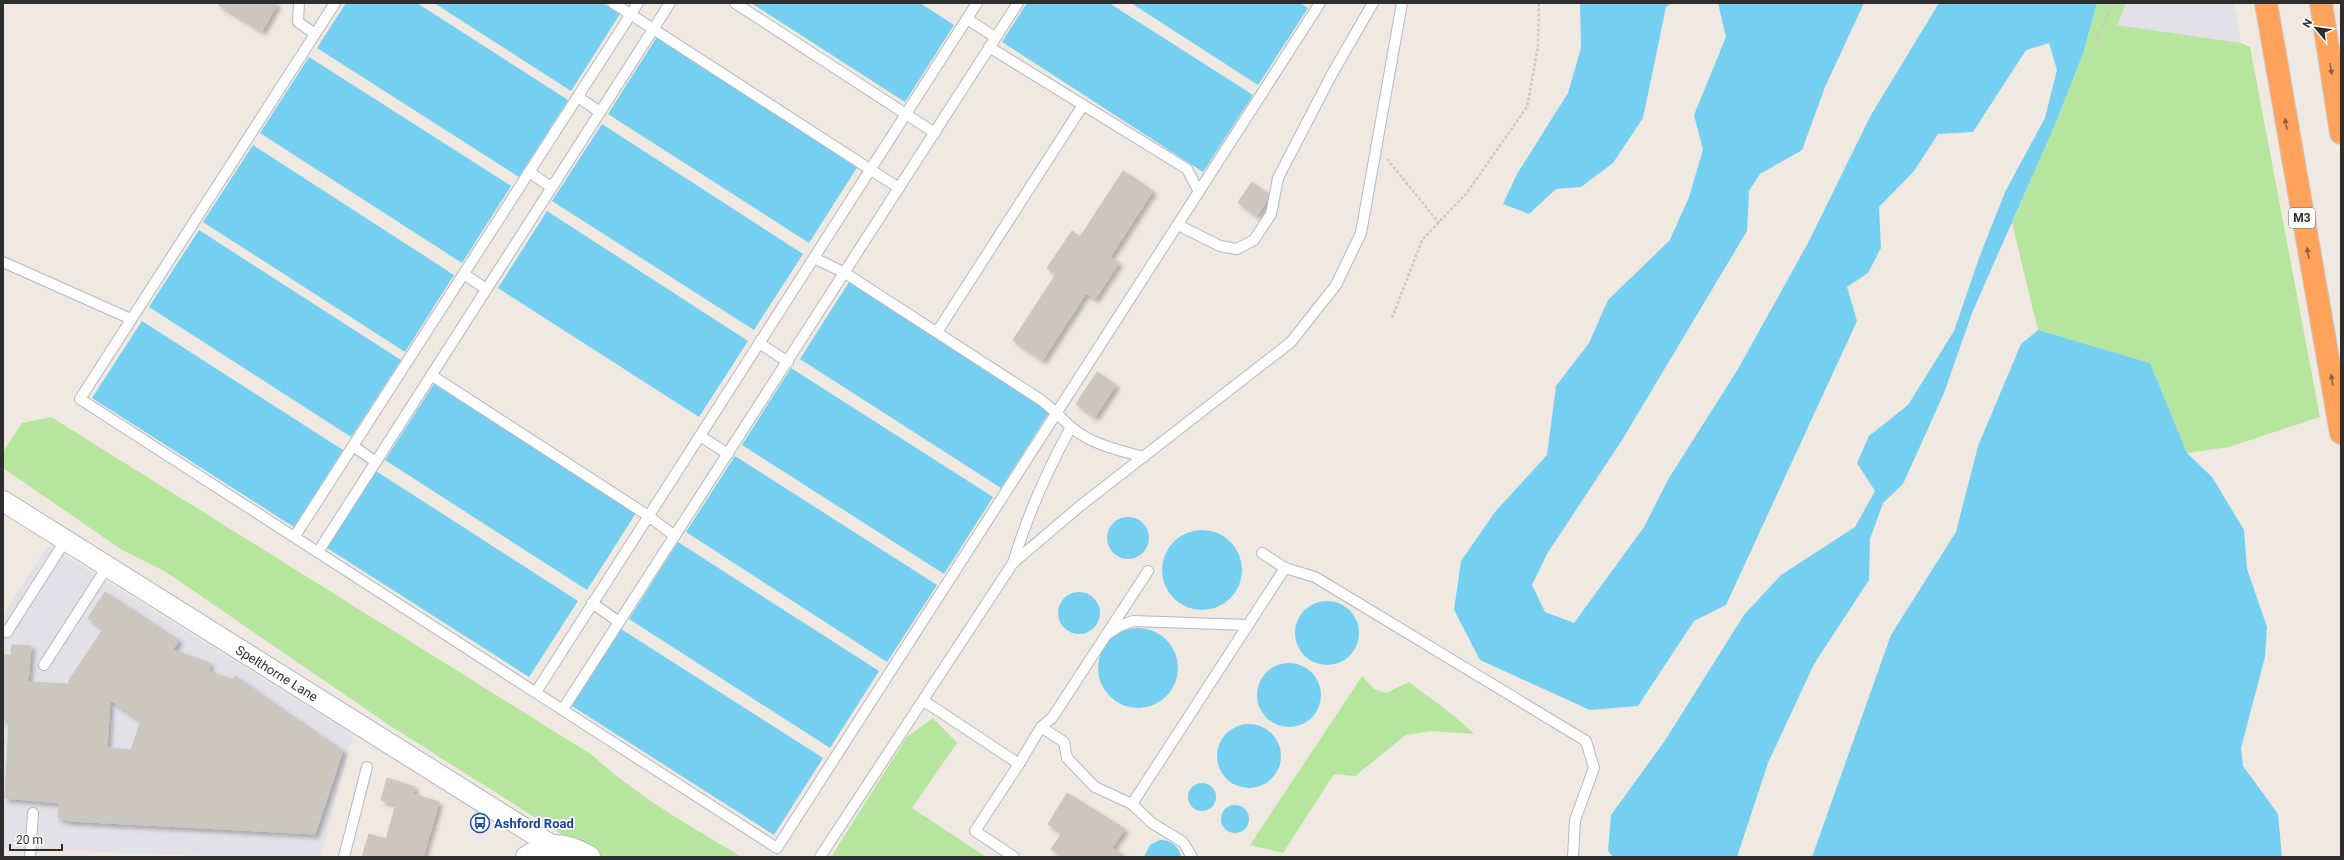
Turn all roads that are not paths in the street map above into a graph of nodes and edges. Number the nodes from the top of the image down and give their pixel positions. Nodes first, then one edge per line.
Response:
1 (299, 3) edge
2 (335, 3) edge
3 (613, 3) edge
4 (638, 3) edge
5 (670, 3) edge
6 (735, 3) edge
7 (977, 3) edge
8 (1018, 3) edge
9 (1320, 3) edge
10 (1373, 3) edge
11 (1402, 3) edge
12 (2266, 3) edge
13 (2321, 3) edge
14 (631, 15) junction
15 (967, 19) junction
16 (653, 29) junction
17 (315, 34) junction
18 (996, 38) junction
19 (989, 47) junction
20 (578, 97) junction
21 (1083, 105) junction
22 (600, 112) junction
23 (906, 114) junction
24 (935, 133) junction
25 (2341, 133) edge
26 (871, 168) junction
27 (529, 172) junction
28 (551, 187) junction
29 (899, 188) junction
30 (1199, 192) junction
31 (1178, 225) junction
32 (814, 258) junction
33 (3, 262) edge
34 (845, 273) junction
35 (464, 274) junction
36 (486, 289) junction
37 (131, 319) junction
38 (937, 332) junction
39 (759, 343) junction
40 (788, 362) junction
41 (431, 375) junction
42 (1057, 412) junction
43 (1071, 427) junction
44 (2341, 433) edge
45 (700, 436) junction
46 (353, 446) junction
47 (728, 454) junction
48 (1144, 456) junction
49 (376, 462) junction
50 (3, 501) edge
51 (648, 515) junction
52 (295, 536) junction
53 (675, 536) junction
54 (65, 541) junction
55 (318, 552) junction
56 (1262, 553) dead end
57 (1013, 564) junction
58 (106, 567) junction
59 (1285, 568) junction
60 (1148, 571) dead end
61 (592, 604) junction
62 (619, 622) junction
63 (1248, 625) junction
64 (3, 632) edge
65 (1106, 635) junction
66 (44, 665) dead end
67 (536, 692) junction
68 (924, 701) junction
69 (563, 709) junction
70 (1041, 728) junction
71 (1019, 764) junction
72 (367, 766) dead end
73 (1132, 804) junction
74 (33, 813) dead end
75 (559, 851) edge
76 (30, 857) edge
77 (344, 857) edge
78 (527, 857) edge
79 (589, 857) edge
80 (820, 857) edge
81 (1014, 857) edge
82 (1192, 857) edge
83 (1573, 857) edge

1 - 17 lane
2 - 17 lane
3 - 14 lane
4 - 14 lane
5 - 16 lane
6 - 23 lane
7 - 15 lane
8 - 18 lane
9 - 30 lane
10 - 31 lane
11 - 48 lane
44 -> 12 highway, M3
13 -> 25 highway
14 - 16 lane
14 - 20 lane
15 - 18 lane
15 - 23 lane
16 - 22 lane
16 - 26 lane
17 - 37 lane
18 - 19 lane
19 - 21 lane
19 - 24 lane
20 - 22 lane
20 - 27 lane
21 - 30 lane
21 - 38 lane
22 - 28 lane
23 - 24 lane
23 - 26 lane
24 - 29 lane
26 - 29 lane
26 - 32 lane
27 - 28 lane
27 - 35 lane
28 - 36 lane
29 - 34 lane
30 - 31 lane
31 - 42 lane
32 - 34 lane
32 - 39 lane
33 - 37 lane
34 - 38 lane
34 - 40 lane
35 - 36 lane
35 - 46 lane
36 - 41 lane
37 - 52 lane
38 - 42 lane
39 - 40 lane
39 - 45 lane
40 - 47 lane
41 - 49 lane
41 - 51 lane
42 - 43 lane
42 - 69 lane
43 - 48 lane
43 - 57 lane
45 - 47 lane
45 - 51 lane
46 - 49 lane
46 - 52 lane
47 - 53 lane
48 - 57 lane
49 - 55 lane
50 - 54 street, Spelthorne Lane
51 - 53 lane
51 - 61 lane
52 - 55 lane
53 - 62 lane
54 - 58 street, Spelthorne Lane
54 - 64 lane
55 - 67 lane
56 - 59 lane
57 - 68 lane
58 - 66 lane
58 - 75 street, Spelthorne Lane
59 - 63 lane
59 - 83 lane
60 - 65 lane
61 - 62 lane
61 - 67 lane
62 - 69 lane
63 - 65 lane
63 - 73 lane
65 - 70 lane
67 - 69 lane
68 - 71 lane
68 - 80 lane
70 - 71 lane
70 - 73 lane
71 - 81 lane
72 - 77 lane
73 - 82 lane
74 - 76 lane
75 - 78 street
75 - 79 street

